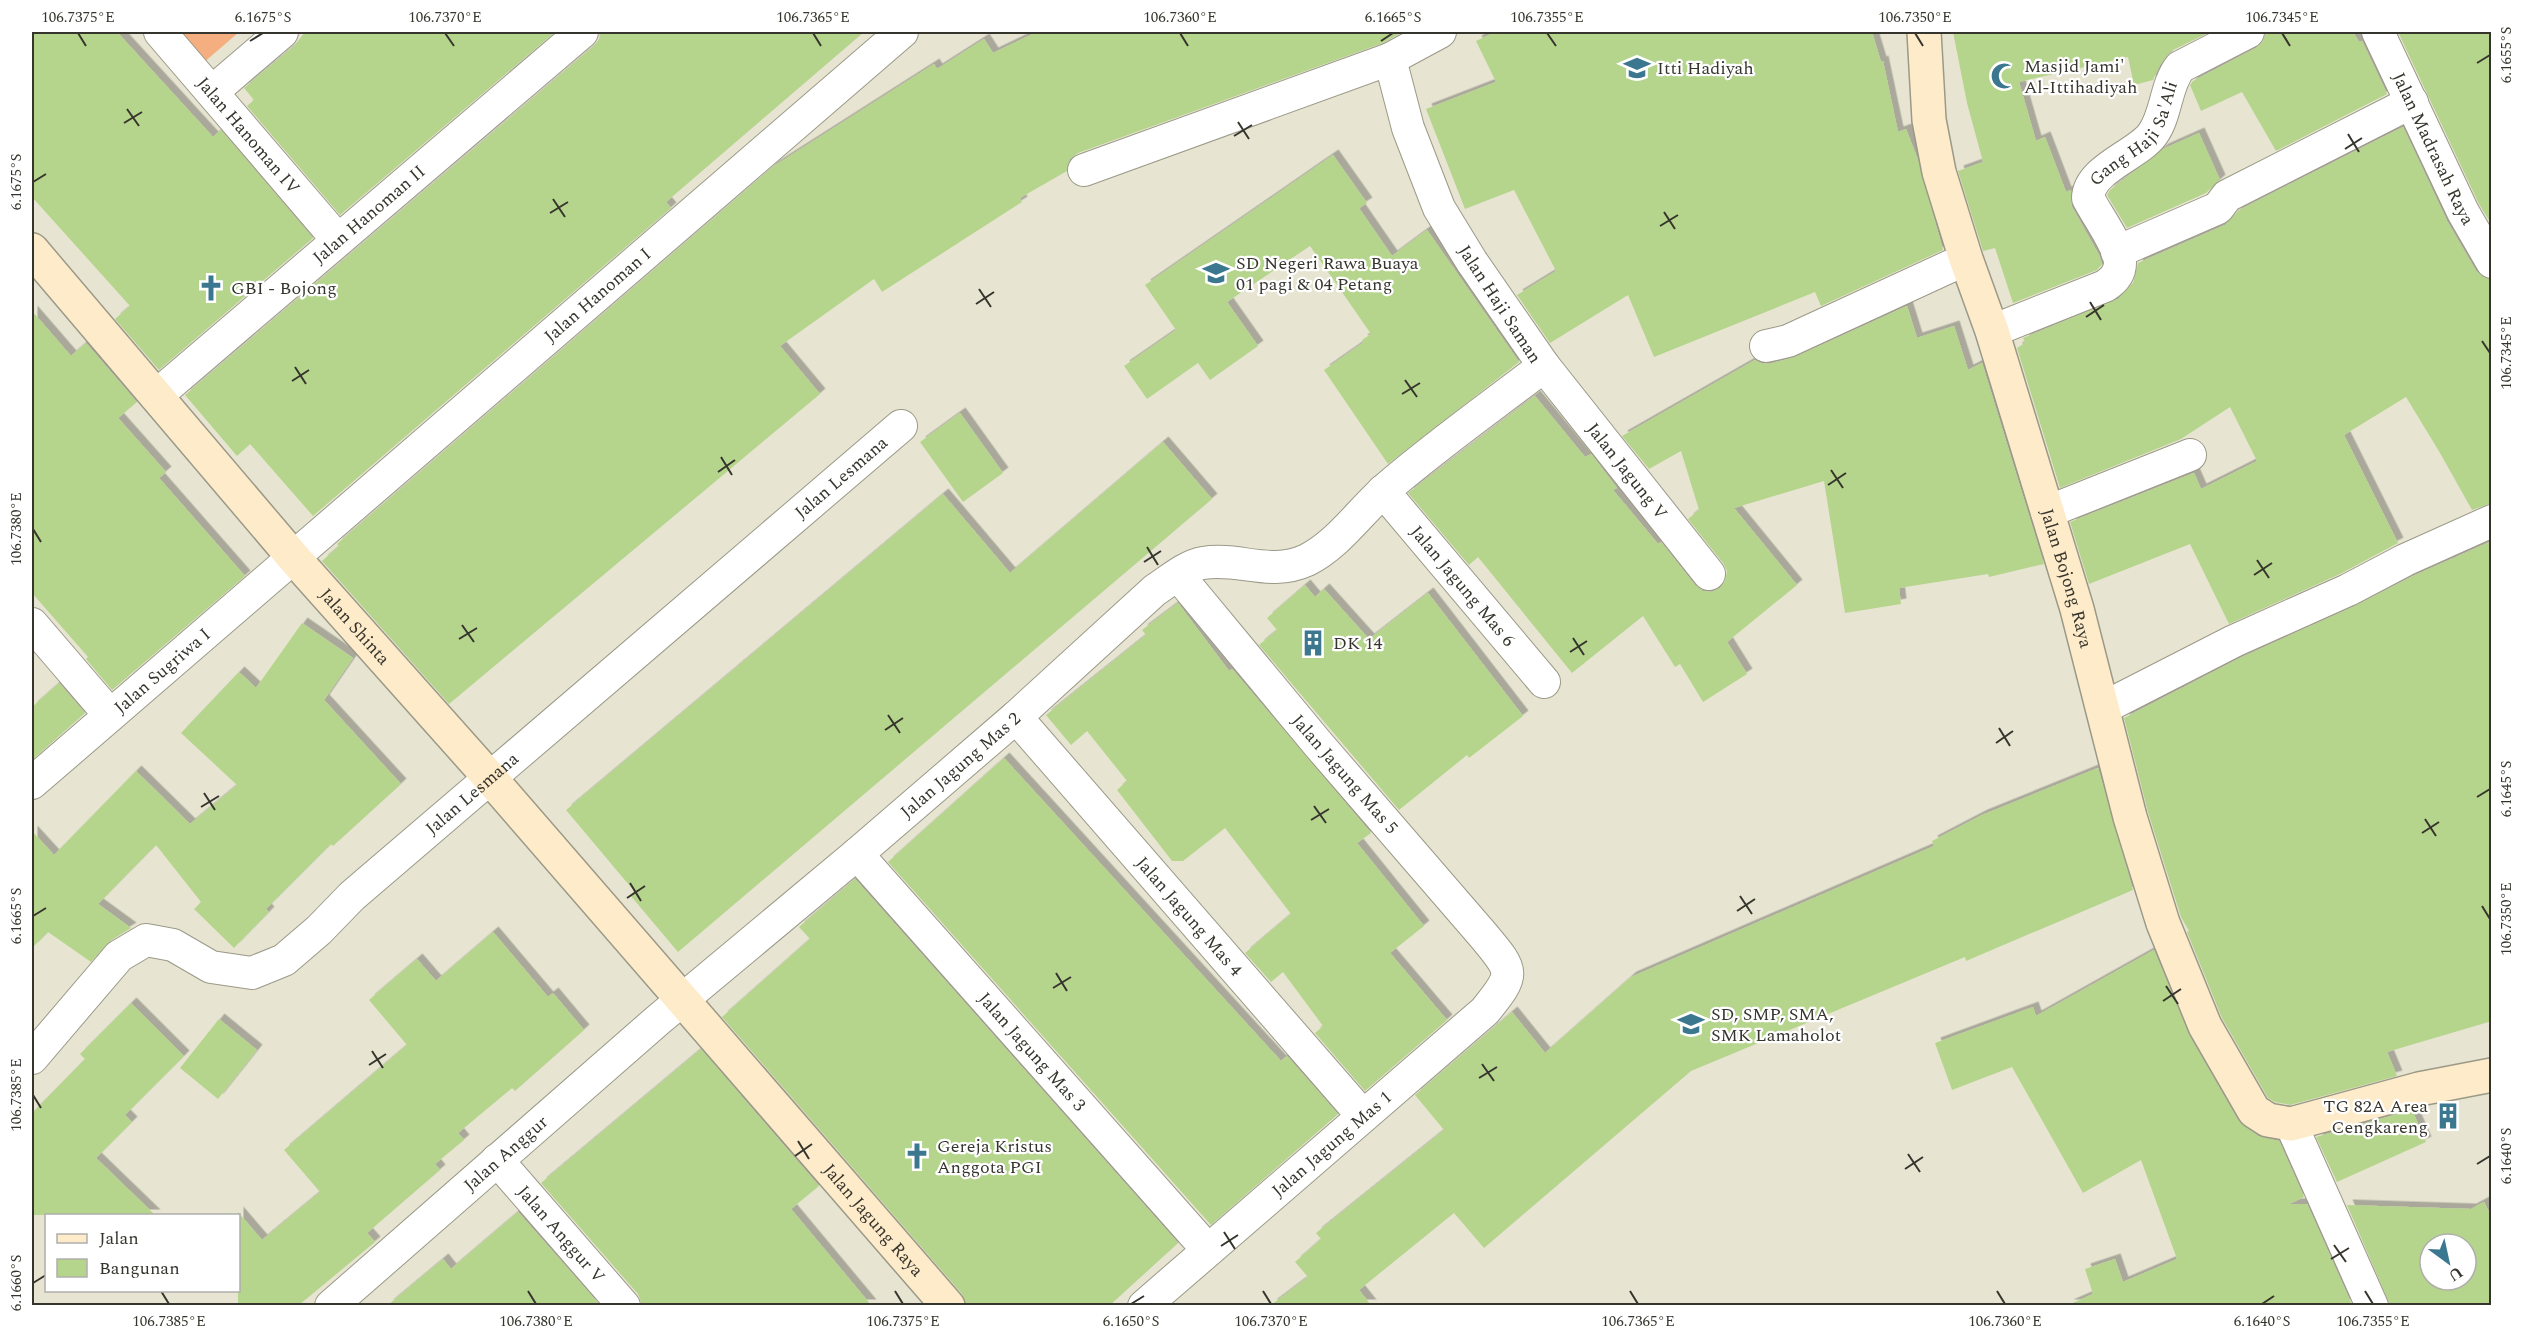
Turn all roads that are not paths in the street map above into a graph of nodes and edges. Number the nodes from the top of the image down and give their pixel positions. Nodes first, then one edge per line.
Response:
1 (160, 32) edge
2 (282, 32) edge
3 (582, 32) edge
4 (902, 32) edge
5 (1440, 32) edge
6 (1924, 32) edge
7 (2248, 32) edge
8 (2378, 32) edge
9 (1390, 59) junction
10 (212, 92) junction
11 (2412, 102) junction
12 (1084, 171) dead end
13 (338, 240) junction
14 (32, 250) edge
15 (2117, 252) junction
16 (1966, 259) junction
17 (2492, 262) edge
18 (1992, 330) junction
19 (1766, 346) dead end
20 (1544, 366) junction
21 (156, 396) junction
22 (901, 426) dead end
23 (2190, 455) dead end
24 (1383, 491) junction
25 (2047, 512) junction
26 (2492, 521) edge
27 (293, 557) junction
28 (1252, 566) joint
29 (1709, 574) dead end
30 (1178, 575) junction
31 (32, 624) edge
32 (1544, 682) dead end
33 (2103, 708) junction
34 (111, 716) junction
35 (1016, 717) junction
36 (490, 778) junction
37 (32, 783) edge
38 (857, 854) junction
39 (1509, 975) joint
40 (681, 1001) junction
41 (32, 1058) edge
42 (2492, 1075) edge
43 (1363, 1116) junction
44 (2291, 1124) junction
45 (497, 1160) junction
46 (1208, 1250) junction
47 (338, 1303) edge
48 (624, 1305) edge
49 (948, 1305) edge
50 (1144, 1305) edge
51 (2372, 1305) edge

1 - 10 street, Jalan Hanoman IV
2 - 10 street
3 - 13 street, Jalan Hanoman II
4 - 27 street, Jalan Hanoman I
5 - 9 street
6 - 16 street, Jalan Bojong Raya
7 - 15 street, Gang Haji Sa'Ali
8 - 11 street, Jalan Madrasah Raya
9 - 12 street
9 - 20 street, Jalan Haji Saman
10 - 13 street, Jalan Hanoman IV
11 - 15 street
11 - 17 street, Jalan Madrasah Raya
13 - 21 street, Jalan Hanoman II
14 - 21 street, Jalan Shinta
15 - 18 street
16 - 18 street, Jalan Bojong Raya
16 - 19 street
18 - 25 street, Jalan Bojong Raya
20 - 24 street, Jalan Haji Saman
20 - 29 street, Jalan Jagung V
21 - 27 street, Jalan Shinta
22 - 36 street, Jalan Lesmana
23 - 25 street
24 - 28 street, Jalan Haji Saman
24 - 32 street, Jalan Jagung Mas 6
25 - 33 street, Jalan Bojong Raya
26 - 33 street
27 - 34 street, Jalan Sugriwa I
27 - 36 street, Jalan Shinta
28 - 30 street, Jalan Jagung Mas 2
30 - 35 street, Jalan Jagung Mas 2
30 - 39 street, Jalan Jagung Mas 5
31 - 34 street
33 - 44 street, Jalan Bojong Raya
34 - 37 street, Jalan Sugriwa I
35 - 38 street, Jalan Jagung Mas 2
35 - 43 street, Jalan Jagung Mas 4
36 - 40 street, Jalan Shinta
36 - 41 street, Jalan Lesmana
38 - 40 street, Jalan Jagung Mas 2
38 - 46 street, Jalan Jagung Mas 3
39 - 43 street, Jalan Jagung Mas 1
40 - 45 street, Jalan Anggur
40 - 49 street, Jalan Jagung Raya
42 - 44 street
43 - 46 street, Jalan Jagung Mas 1
44 - 51 street
45 - 47 street, Jalan Anggur
45 - 48 street, Jalan Anggur V
46 - 50 street, Jalan Jagung Mas 1

